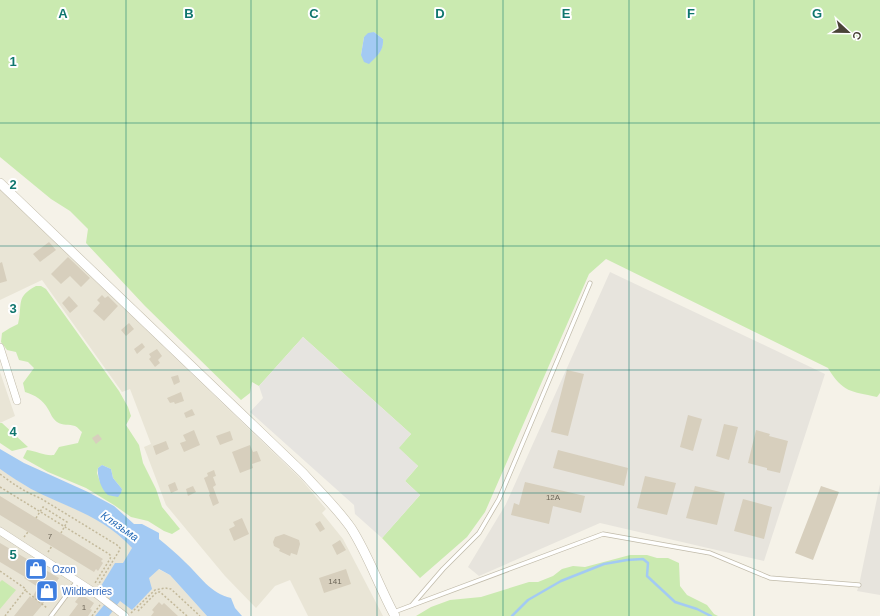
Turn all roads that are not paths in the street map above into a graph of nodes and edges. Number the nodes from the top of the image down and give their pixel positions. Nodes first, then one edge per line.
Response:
1 (0, 183) edge
2 (590, 283) dead end
3 (0, 347) edge
4 (17, 401) dead end
5 (0, 531) edge
6 (77, 581) junction
7 (859, 585) dead end
8 (411, 606) junction
9 (122, 614) edge
10 (394, 614) edge
11 (51, 616) edge

1 - 10 street
2 - 8 lane
3 - 4 street
5 - 6 street
6 - 9 street
6 - 11 lane
7 - 8 lane
8 - 10 lane

